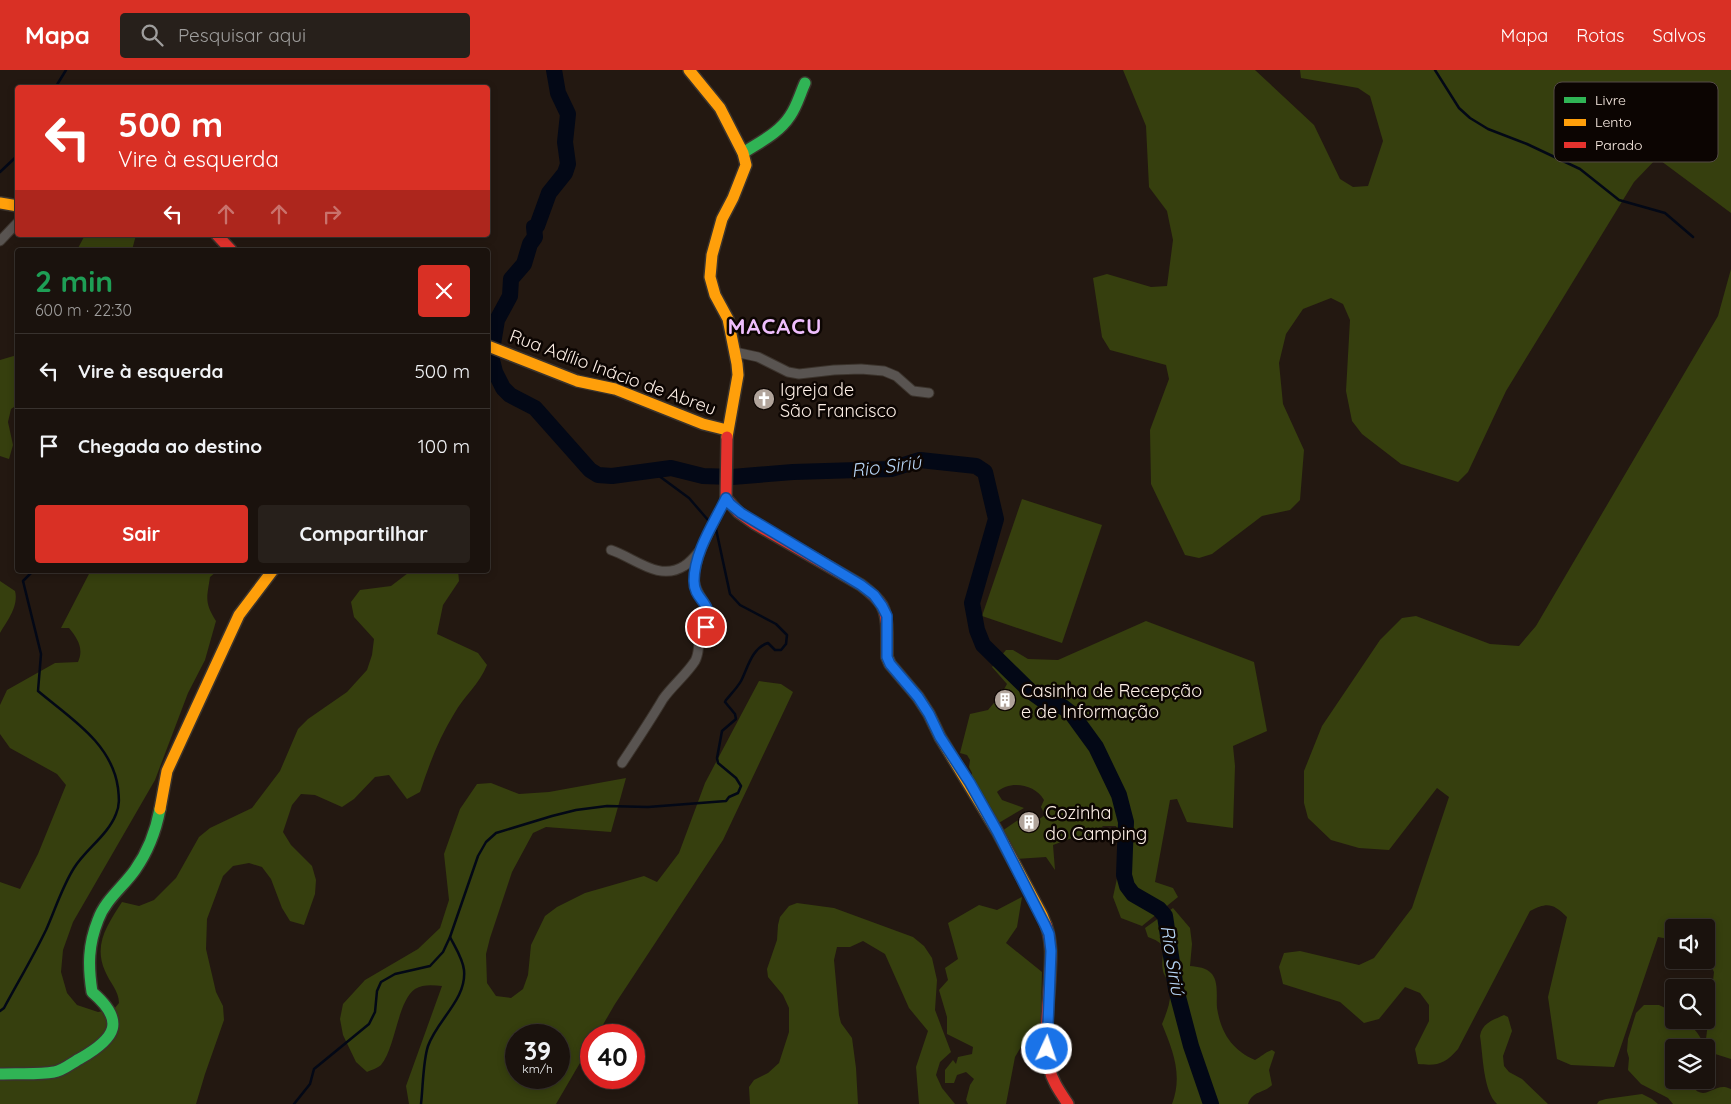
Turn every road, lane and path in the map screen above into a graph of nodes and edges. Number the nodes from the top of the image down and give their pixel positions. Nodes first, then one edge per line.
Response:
1 (689, 70) edge
2 (805, 83) dead end
3 (743, 154) junction
4 (0, 203) edge
5 (15, 206) edge
6 (15, 225) edge
7 (219, 237) edge
8 (0, 241) edge
9 (229, 248) edge
10 (490, 347) edge
11 (736, 352) junction
12 (929, 393) dead end
13 (727, 430) junction
14 (726, 498) junction
15 (702, 549) junction
16 (611, 550) dead end
17 (271, 573) edge
18 (622, 763) dead end
19 (0, 1074) edge
20 (1068, 1104) edge

1 - 3 street
2 - 3 street
3 - 11 street
4 - 5 street
6 - 8 street
7 - 9 street
10 - 13 street, Rua Adílio Inácio de Abreu
11 - 12 street
11 - 13 street
13 - 14 street
14 - 15 street
14 - 20 street
15 - 16 street
15 - 18 street
17 - 19 street

